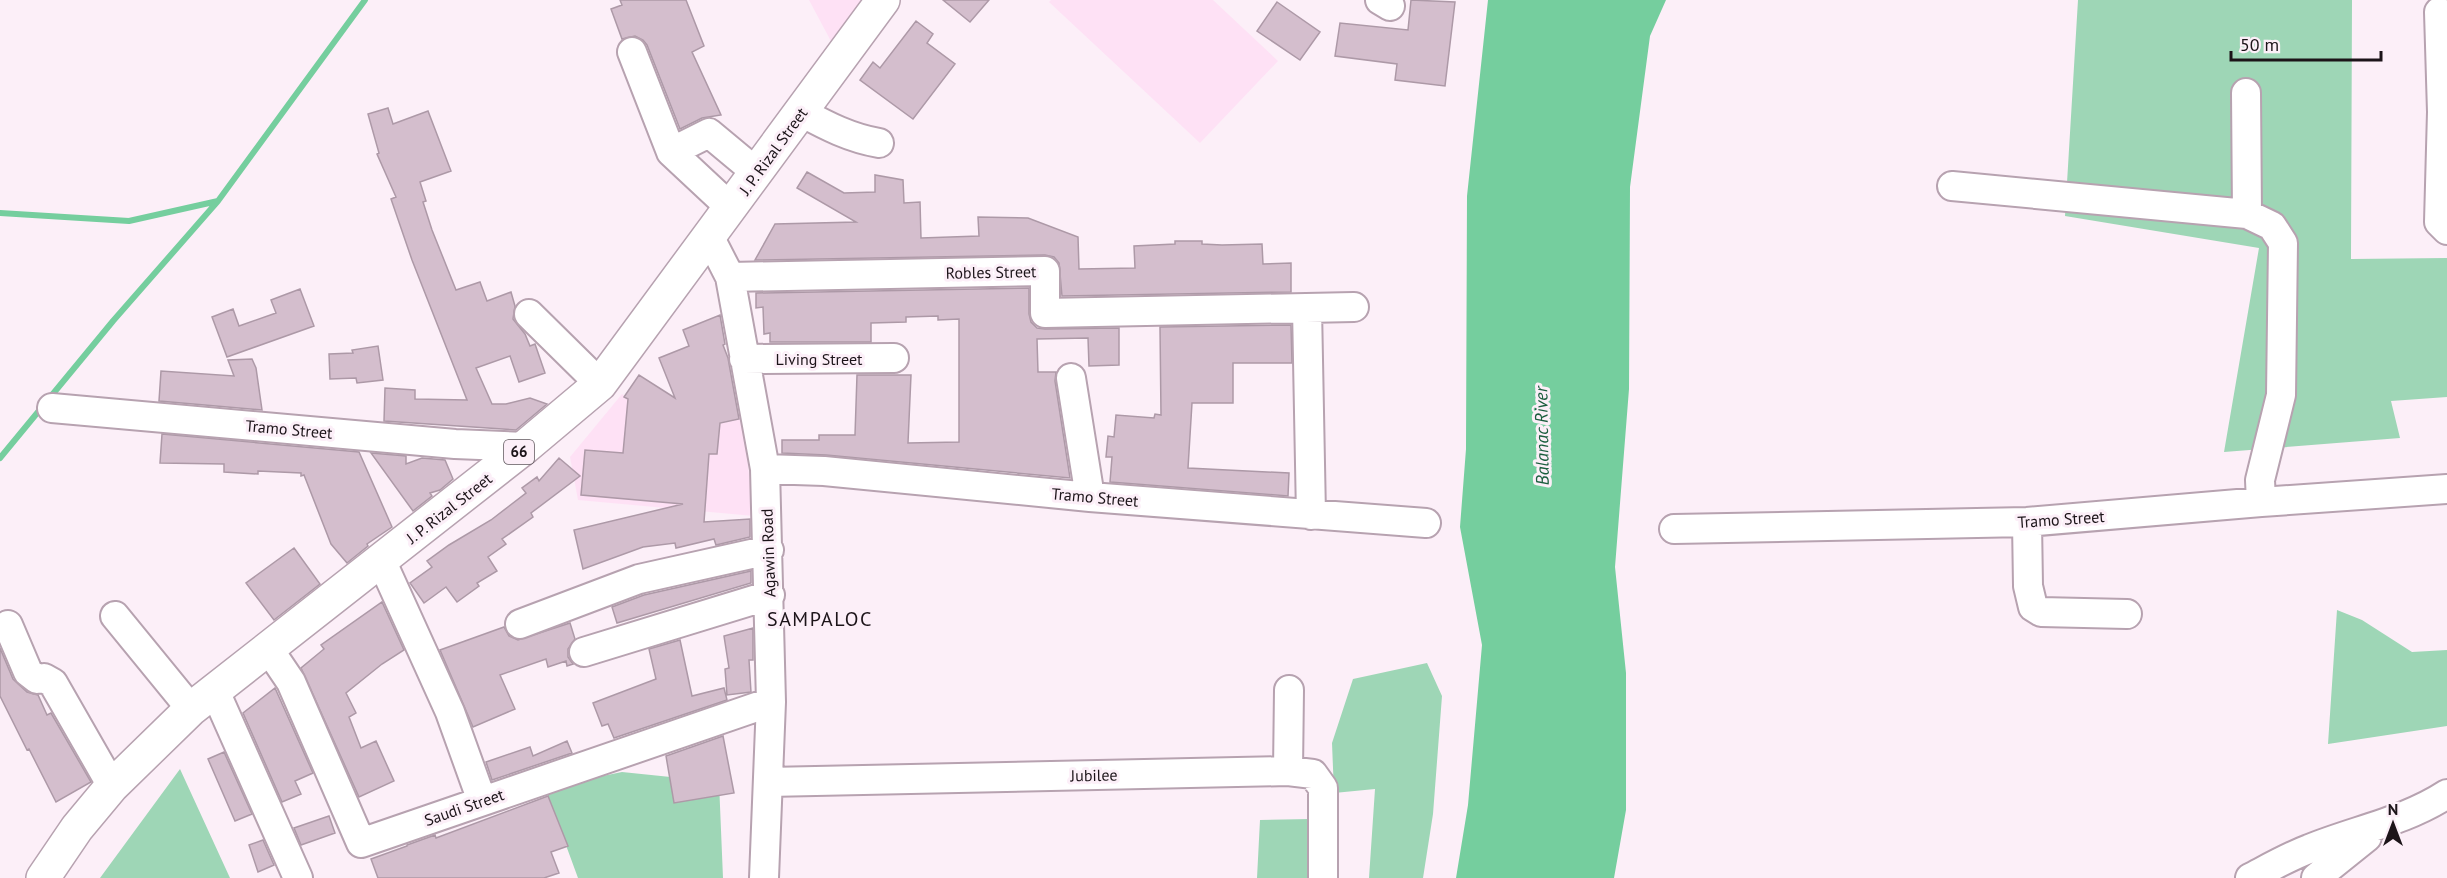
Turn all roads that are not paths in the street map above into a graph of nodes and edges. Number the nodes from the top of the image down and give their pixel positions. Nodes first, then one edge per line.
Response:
1 (883, 0) edge
2 (2439, 12) dead end
3 (632, 52) dead end
4 (2247, 93) dead end
5 (801, 112) junction
6 (879, 143) dead end
7 (671, 152) junction
8 (757, 173) junction
9 (1952, 186) dead end
10 (731, 208) junction
11 (2247, 214) junction
12 (2447, 230) edge
13 (709, 236) junction
14 (730, 277) junction
15 (1354, 307) dead end
16 (1307, 308) junction
17 (529, 314) dead end
18 (894, 358) dead end
19 (744, 359) junction
20 (1071, 378) dead end
21 (600, 384) junction
22 (52, 408) dead end
23 (525, 447) junction
24 (765, 469) junction
25 (2447, 489) edge
26 (1090, 497) junction
27 (2261, 502) junction
28 (1311, 515) junction
29 (2027, 522) junction
30 (1426, 523) dead end
31 (1674, 529) dead end
32 (769, 550) junction
33 (382, 562) junction
34 (770, 595) junction
35 (2127, 614) dead end
36 (115, 616) dead end
37 (520, 624) dead end
38 (8, 625) dead end
39 (268, 648) junction
40 (585, 652) dead end
41 (1289, 690) dead end
42 (203, 699) junction
43 (771, 702) junction
44 (1288, 771) junction
45 (768, 782) junction
46 (112, 786) junction
47 (2447, 794) edge
48 (482, 801) junction
49 (2380, 826) junction
50 (43, 878) edge
51 (298, 878) edge
52 (764, 878) edge
53 (1323, 878) edge
54 (2250, 878) edge
55 (2316, 878) edge

1 - 5 main road, J. P. Rizal Street / 66
2 - 12 street
3 - 7 street
4 - 11 street
5 - 6 street
5 - 8 main road, J. P. Rizal Street / 66
7 - 8 street
7 - 10 street
8 - 10 main road, J. P. Rizal Street / 66
9 - 11 street
10 - 13 main road, J. P. Rizal Street / 66
11 - 27 street
13 - 14 street, Agawin Road
13 - 21 main road, J. P. Rizal Street / 66
14 - 16 street, Robles Street
14 - 19 street, Agawin Road
15 - 16 street, Robles Street
16 - 28 street
17 - 21 street
18 - 19 street, Living Street
19 - 24 street, Agawin Road
20 - 26 street
21 - 23 main road, J. P. Rizal Street / 66
22 - 23 street, Tramo Street
23 - 33 main road, J. P. Rizal Street / 66
24 - 26 street, Tramo Street
24 - 32 street, Agawin Road
25 - 27 street, Tramo Street
26 - 28 street, Tramo Street
27 - 29 street, Tramo Street
28 - 30 street, Tramo Street
29 - 31 street, Tramo Street
29 - 35 street
32 - 34 street, Agawin Road
32 - 37 street
33 - 39 main road, J. P. Rizal Street / 66
33 - 48 street
34 - 40 street
34 - 43 street, Agawin Road
36 - 42 street
38 - 46 street
39 - 42 main road, J. P. Rizal Street / 66
39 - 48 street, Saudi Street
41 - 44 street
42 - 46 main road, J. P. Rizal Street / 66
42 - 51 street
43 - 45 street, Agawin Road
43 - 48 street, Saudi Street
44 - 45 street, Jubilee
44 - 53 street, Jubilee
45 - 52 street, Agawin Road
46 - 50 main road, J. P. Rizal Street / 66
47 - 49 street
49 - 54 street
49 - 55 street

